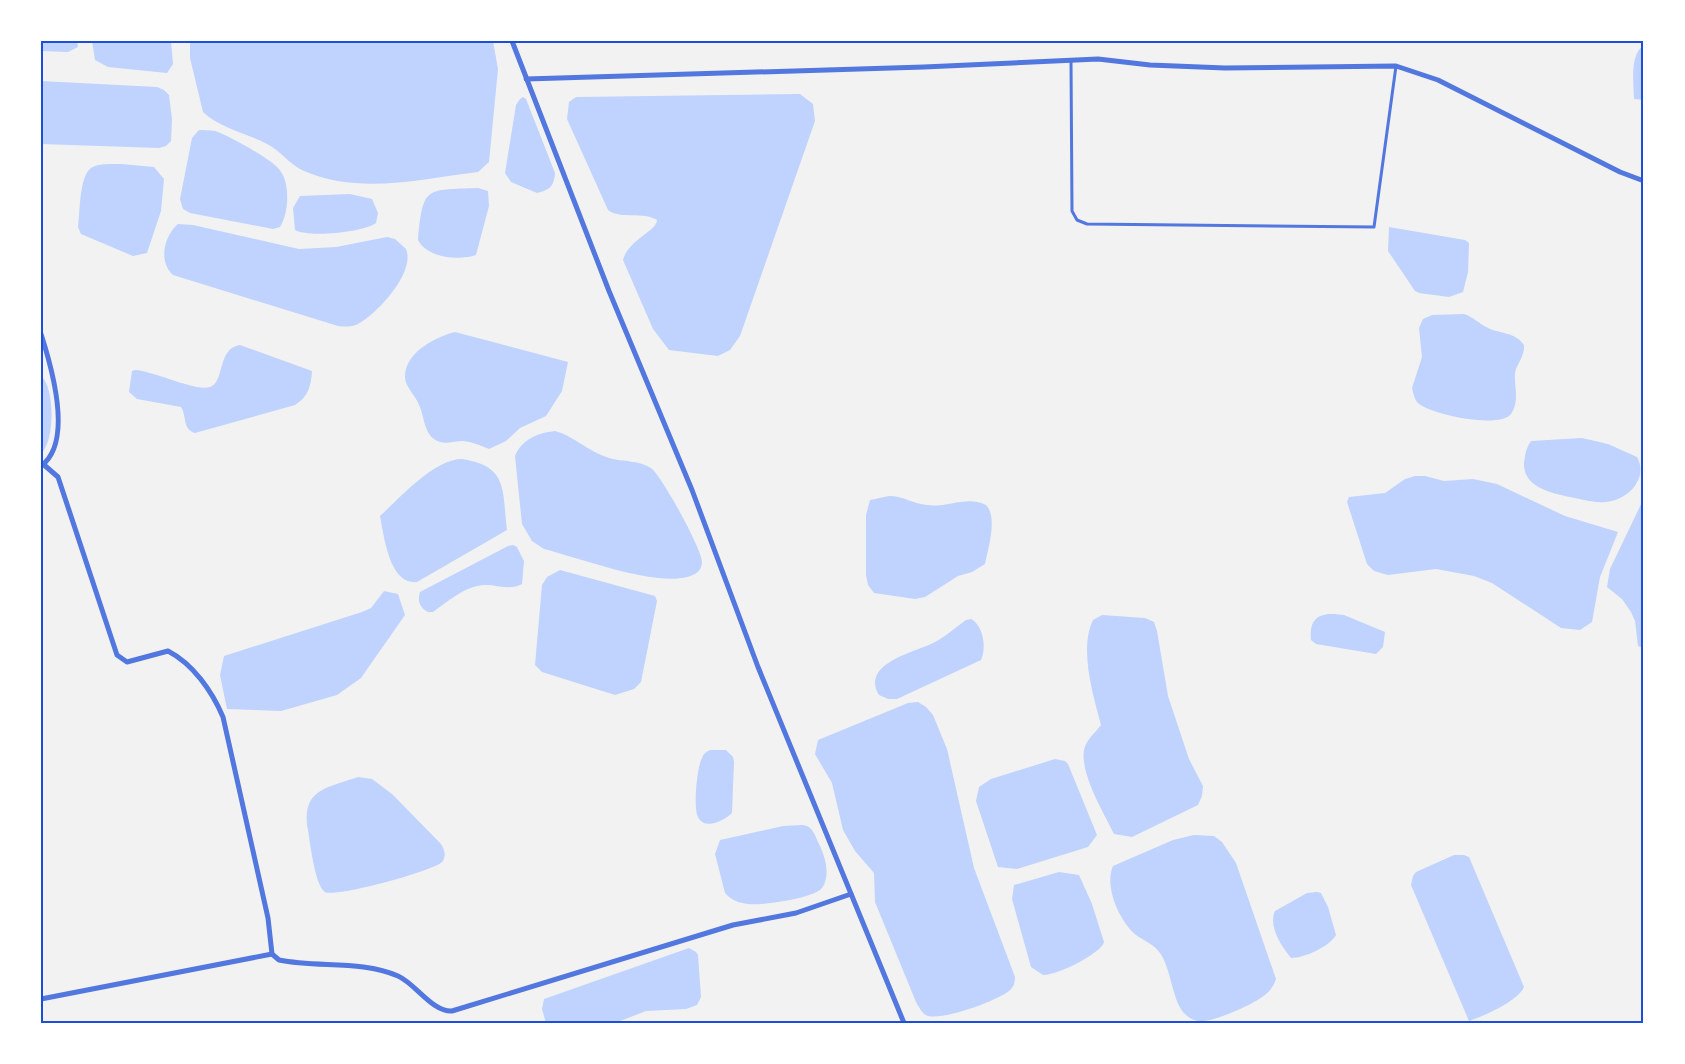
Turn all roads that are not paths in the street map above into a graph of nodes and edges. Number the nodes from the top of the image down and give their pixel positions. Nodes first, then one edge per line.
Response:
1 (512, 41) edge
2 (1071, 60) junction
3 (1396, 66) junction
4 (526, 79) junction
5 (1644, 181) edge
6 (41, 334) edge
7 (42, 465) edge
8 (851, 894) junction
9 (272, 954) junction
10 (41, 999) edge
11 (904, 1023) edge

1 - 4 street
2 - 3 street
2 - 3 lane
2 - 4 street
3 - 5 street
4 - 8 street
6 - 7 street
7 - 9 street
8 - 9 street
8 - 11 street
9 - 10 street

